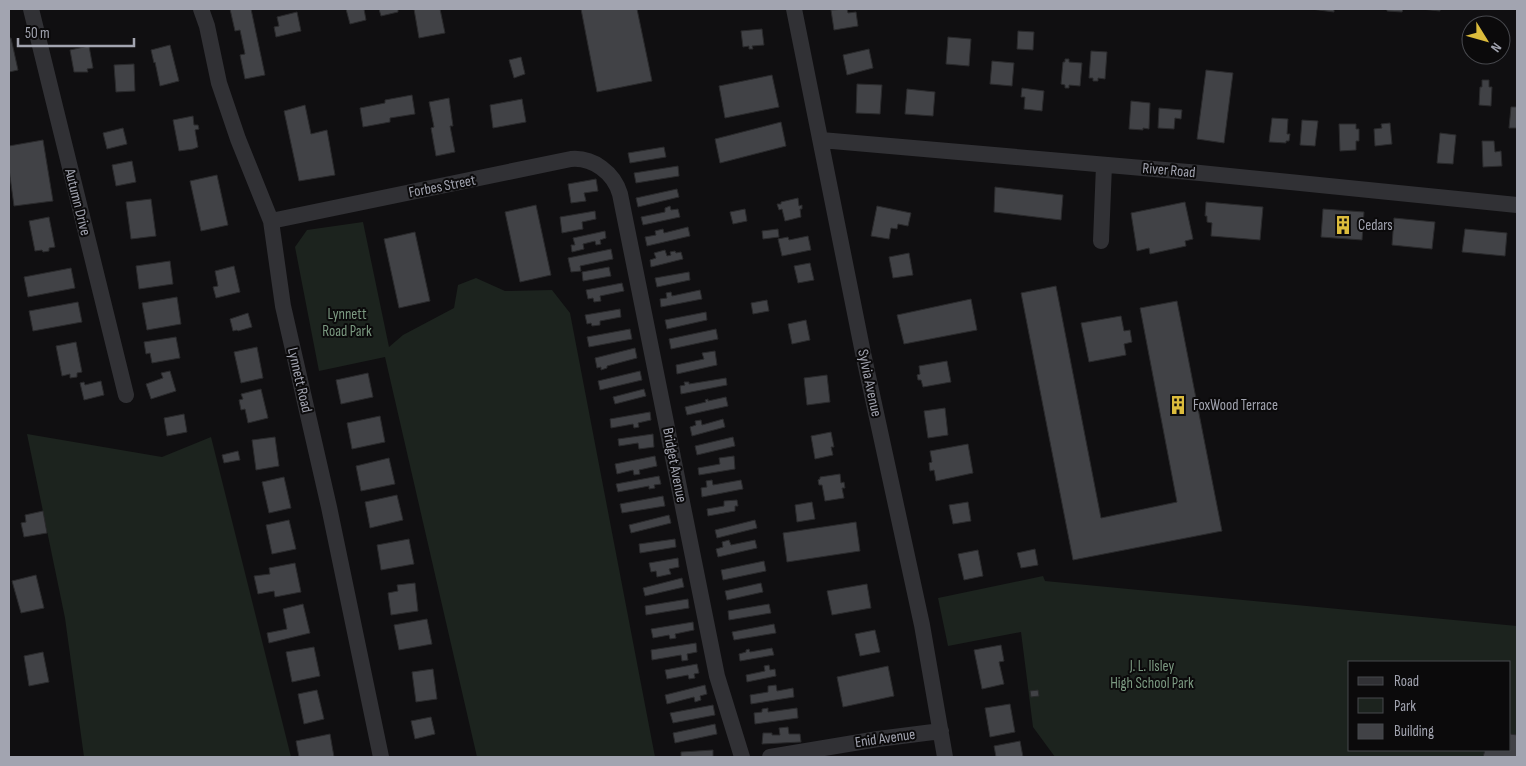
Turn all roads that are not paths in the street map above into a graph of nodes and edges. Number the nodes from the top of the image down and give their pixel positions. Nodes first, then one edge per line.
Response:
1 (31, 9) edge
2 (201, 9) edge
3 (794, 9) edge
4 (821, 140) junction
5 (1104, 165) junction
6 (609, 174) joint
7 (1517, 205) edge
8 (271, 221) junction
9 (1101, 242) dead end
10 (126, 395) dead end
11 (941, 731) junction
12 (381, 757) edge
13 (742, 757) edge
14 (770, 757) edge
15 (946, 757) edge

1 - 10 street, Autumn Drive
2 - 8 street, Lynnett Road
3 - 4 street, Sylvia Avenue
4 - 5 street, River Road
4 - 11 street, Sylvia Avenue
5 - 7 street, River Road
5 - 9 street
6 - 8 street, Forbes Street
6 - 13 street, Bridget Avenue
8 - 12 street, Lynnett Road
11 - 14 street, Enid Avenue
11 - 15 street, Sylvia Avenue

